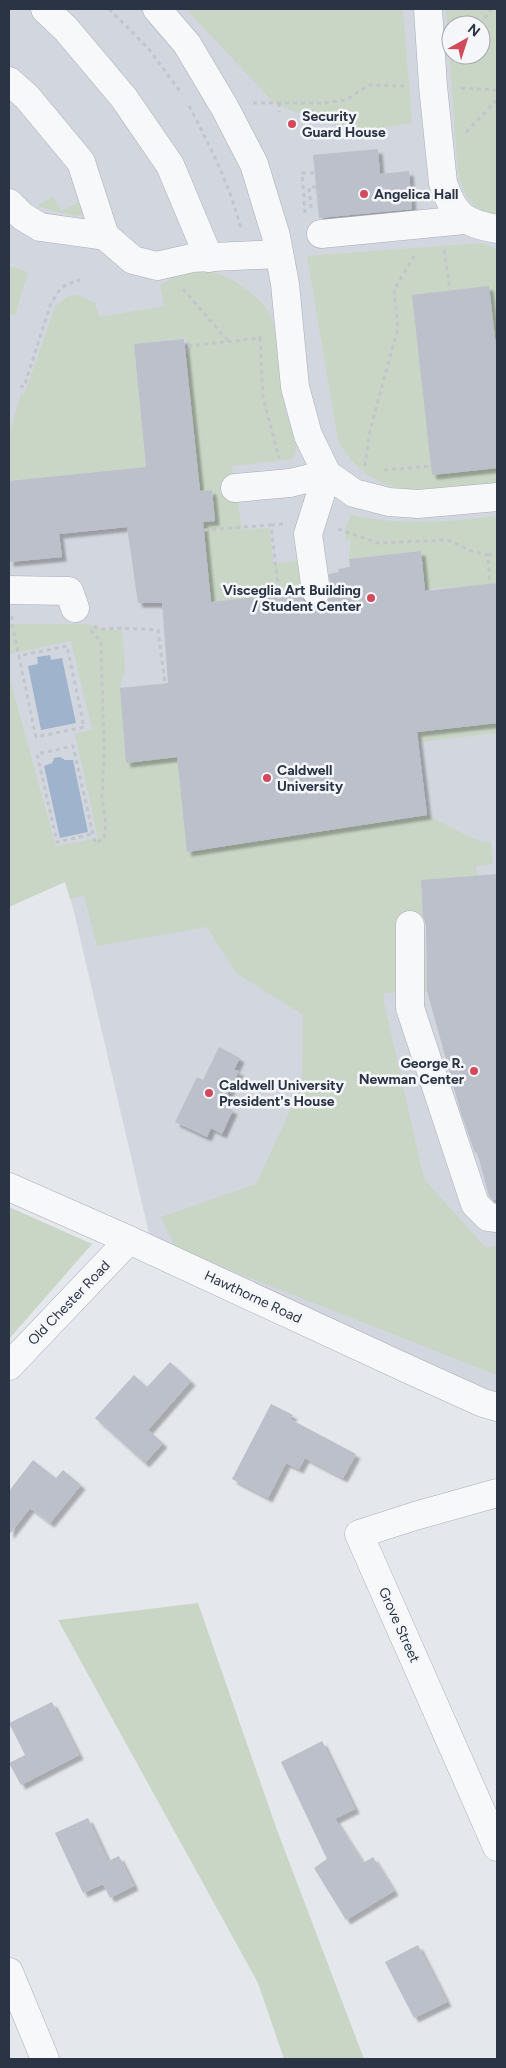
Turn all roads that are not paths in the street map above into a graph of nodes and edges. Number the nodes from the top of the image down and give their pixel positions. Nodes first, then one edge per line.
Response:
1 (45, 9) edge
2 (157, 9) edge
3 (428, 9) edge
4 (9, 81) edge
5 (9, 203) edge
6 (315, 220) road end
7 (464, 220) junction
8 (497, 229) edge
9 (104, 236) junction
10 (279, 254) junction
11 (209, 258) junction
12 (327, 474) junction
13 (235, 488) dead end
14 (497, 496) edge
15 (316, 591) dead end
16 (10, 600) edge
17 (75, 608) dead end
18 (410, 925) dead end
19 (9, 1187) edge
20 (497, 1218) edge
21 (129, 1240) junction
22 (9, 1366) edge
23 (497, 1407) edge
24 (497, 1493) edge
25 (497, 1847) edge
26 (9, 1972) edge
27 (45, 2059) edge

1 - 11 street
2 - 10 street
3 - 7 street
4 - 9 street
5 - 9 street
6 - 7 street
7 - 8 street
9 - 11 street
10 - 11 street
10 - 12 street
12 - 13 street
12 - 14 street
12 - 15 street
16 - 17 street
18 - 20 street
19 - 21 street, Hawthorne Road
21 - 22 street, Old Chester Road
21 - 23 street, Hawthorne Road
24 - 25 street, Grove Street
26 - 27 street

